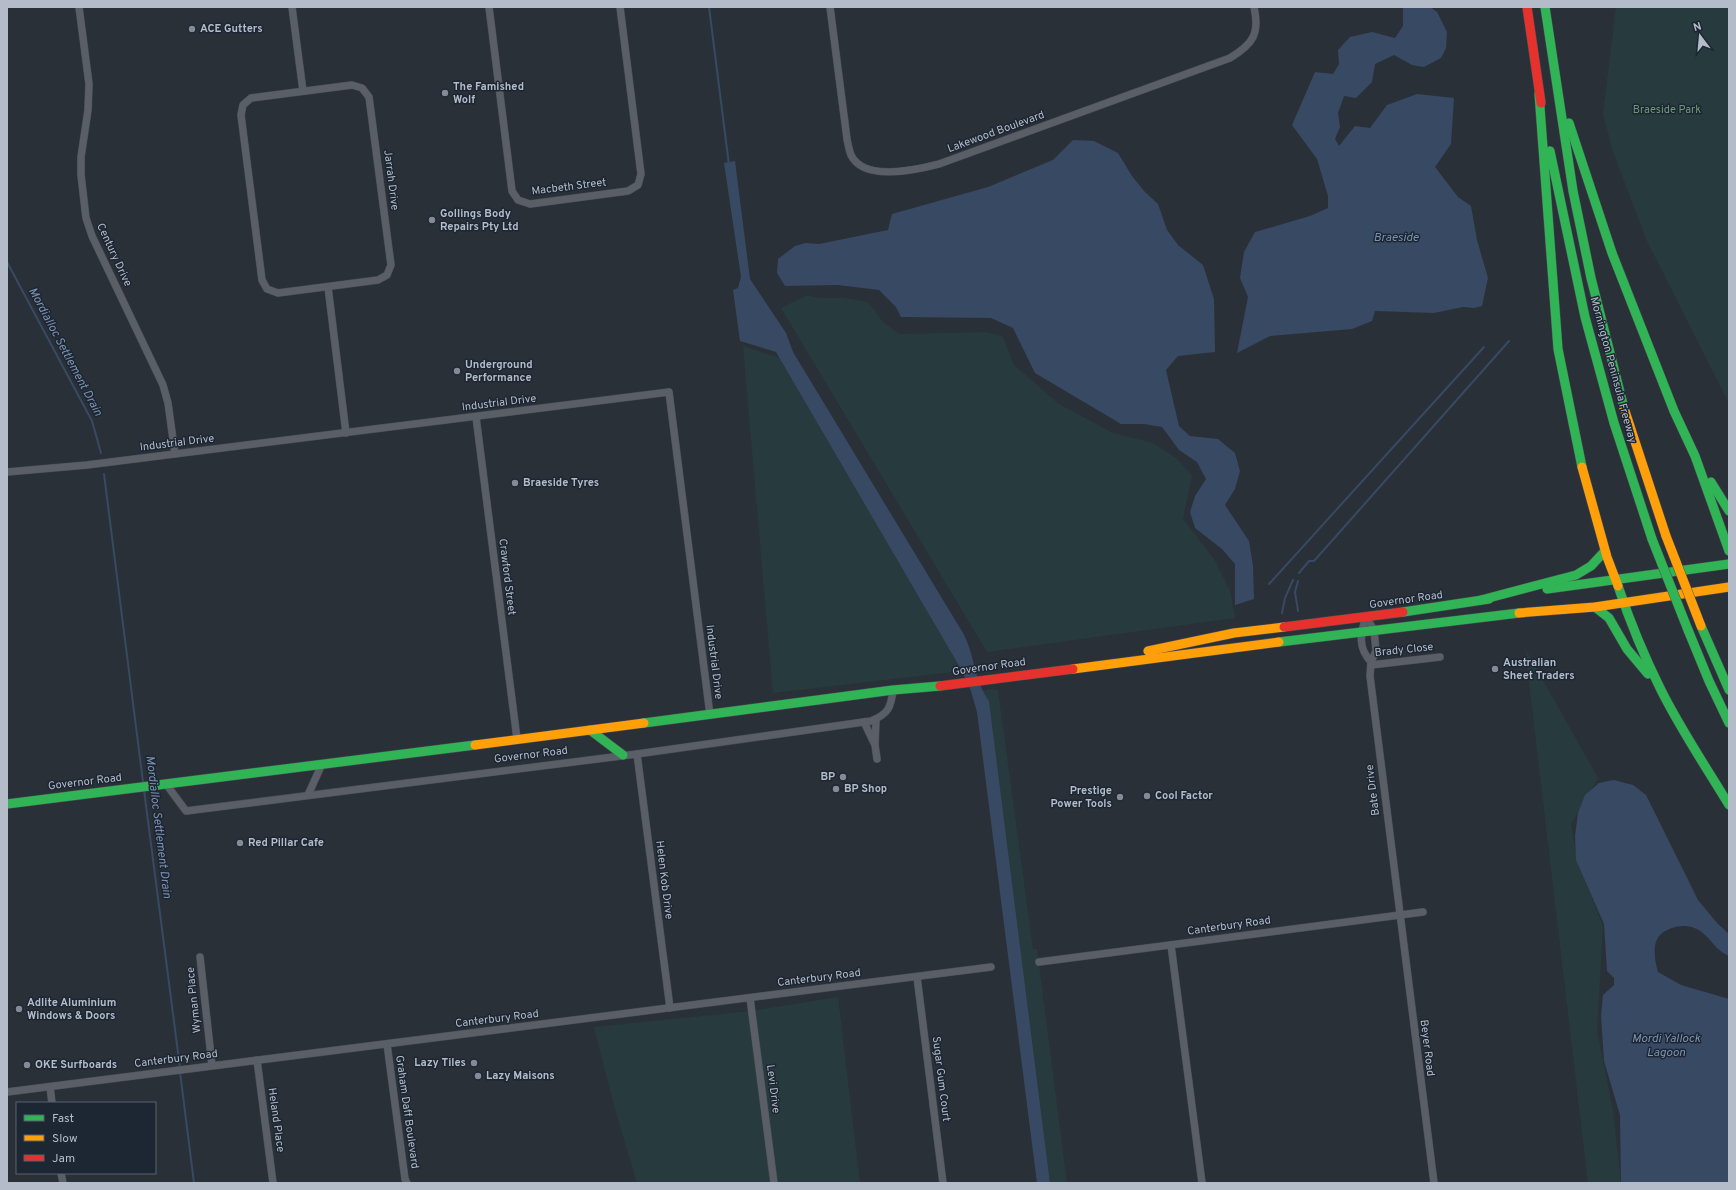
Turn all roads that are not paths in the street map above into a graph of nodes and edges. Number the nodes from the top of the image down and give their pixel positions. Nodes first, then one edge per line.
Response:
1 (80, 7) edge
2 (292, 7) edge
3 (488, 7) edge
4 (620, 7) edge
5 (830, 7) edge
6 (1254, 7) edge
7 (1527, 7) edge
8 (1545, 7) edge
9 (303, 91) junction
10 (1558, 91) junction
11 (1539, 94) junction
12 (328, 287) junction
13 (476, 417) junction
14 (346, 434) junction
15 (175, 454) junction
16 (1695, 456) junction
17 (7, 472) edge
18 (1729, 511) edge
19 (1605, 550) junction
20 (1729, 551) edge
21 (1729, 564) edge
22 (1615, 579) junction
23 (1729, 587) edge
24 (1481, 600) junction
25 (1624, 603) junction
26 (1595, 607) junction
27 (1366, 617) junction
28 (1374, 630) junction
29 (1361, 632) junction
30 (1440, 657) dead end
31 (1371, 663) junction
32 (1088, 666) junction
33 (893, 690) junction
34 (1660, 690) junction
35 (1729, 690) edge
36 (710, 715) junction
37 (876, 719) junction
38 (864, 722) junction
39 (1729, 723) edge
40 (590, 730) junction
41 (517, 739) junction
42 (875, 745) junction
43 (637, 754) junction
44 (623, 756) junction
45 (877, 759) dead end
46 (322, 764) junction
47 (166, 784) junction
48 (308, 795) junction
49 (7, 804) edge
50 (1729, 805) edge
51 (1423, 912) dead end
52 (1399, 915) junction
53 (1172, 945) junction
54 (200, 957) dead end
55 (1038, 962) dead end
56 (991, 967) dead end
57 (917, 977) junction
58 (750, 998) junction
59 (670, 1008) junction
60 (387, 1044) junction
61 (257, 1060) junction
62 (212, 1066) junction
63 (50, 1086) junction
64 (7, 1092) edge
65 (52, 1102) edge
66 (273, 1183) edge
67 (407, 1183) edge
68 (774, 1183) edge
69 (943, 1183) edge
70 (1202, 1183) edge
71 (1434, 1183) edge

1 - 15 street, Century Drive
2 - 9 street
3 - 4 street, Macbeth Street
5 - 6 street, Lakewood Boulevard
7 - 11 main road, Mornington Peninsula Freeway
8 - 10 main road, Mornington Peninsula Freeway
9 - 12 street, Jarrah Drive
9 - 12 street, Jarrah Drive
10 - 16 main road
10 - 35 main road, Mornington Peninsula Freeway, bridge
11 - 19 main road
11 - 39 main road, Mornington Peninsula Freeway, bridge
12 - 14 street
13 - 14 street, Industrial Drive
13 - 36 street, Industrial Drive
13 - 41 street, Crawford Street
14 - 15 street, Industrial Drive
15 - 17 street, Industrial Drive
16 - 18 main road
16 - 20 main road
19 - 22 main road
19 - 24 main road
21 - 22 main road, Governor Road
22 - 24 main road, Governor Road
22 - 25 main road
23 - 25 main road, Governor Road
24 - 27 main road, Governor Road
25 - 26 main road, Governor Road
25 - 34 main road
26 - 28 main road, Governor Road
26 - 34 main road
27 - 28 street, Bate Drive
27 - 29 street, Bate Drive
27 - 32 main road, Governor Road
28 - 29 main road, Governor Road
28 - 31 street, Bate Drive
29 - 31 street, Bate Drive
29 - 32 main road, Governor Road
30 - 31 street, Brady Close
31 - 52 street, Bate Drive
32 - 33 main road, Governor Road
33 - 36 main road, Governor Road
33 - 37 street
34 - 50 main road
36 - 40 main road, Governor Road
37 - 38 street, Governor Road
37 - 42 street
38 - 42 street
38 - 43 street, Governor Road
40 - 41 main road, Governor Road
40 - 44 main road
41 - 46 main road, Governor Road
42 - 45 street
43 - 44 street, Governor Road
43 - 59 street, Helen Kob Drive
44 - 48 street, Governor Road
46 - 47 main road, Governor Road
46 - 48 street
47 - 48 street, Governor Road
47 - 49 main road, Governor Road
51 - 52 street, Canterbury Road
52 - 53 street, Canterbury Road
52 - 71 street, Beyer Road
53 - 55 street, Canterbury Road
53 - 70 street
54 - 62 street, Wyman Place
56 - 57 street, Canterbury Road
57 - 58 street, Canterbury Road
57 - 69 street, Sugar Gum Court
58 - 59 street, Canterbury Road
58 - 68 street, Levi Drive
59 - 60 street, Canterbury Road
60 - 61 street, Canterbury Road
60 - 67 street, Graham Daff Boulevard
61 - 62 street, Canterbury Road
61 - 66 street, Heland Place
62 - 63 street, Canterbury Road
63 - 64 street, Canterbury Road
63 - 65 street

